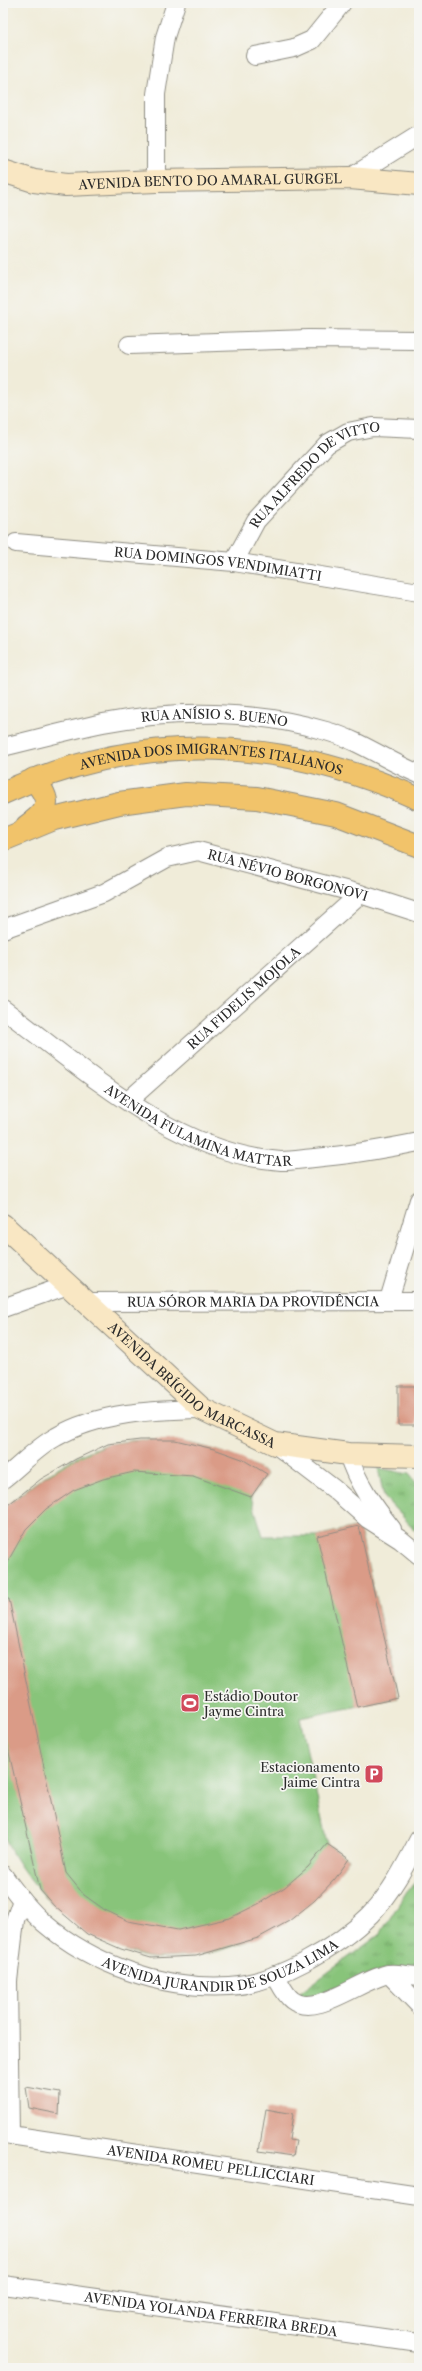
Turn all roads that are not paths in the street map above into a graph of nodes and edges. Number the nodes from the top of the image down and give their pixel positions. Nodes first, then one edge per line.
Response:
1 (176, 3) edge
2 (342, 3) edge
3 (255, 56) dead end
4 (419, 135) edge
5 (3, 171) edge
6 (350, 178) junction
7 (156, 181) junction
8 (419, 184) edge
9 (419, 340) edge
10 (129, 345) dead end
11 (419, 429) edge
12 (16, 543) dead end
13 (234, 562) junction
14 (419, 592) edge
15 (3, 747) edge
16 (419, 774) edge
17 (34, 779) junction
18 (3, 794) edge
19 (419, 798) edge
20 (12, 835) edge
21 (419, 846) edge
22 (360, 894) junction
23 (419, 913) edge
24 (3, 929) edge
25 (3, 1009) edge
26 (128, 1102) junction
27 (419, 1142) edge
28 (419, 1200) edge
29 (3, 1225) edge
30 (68, 1284) junction
31 (389, 1300) junction
32 (419, 1301) edge
33 (87, 1302) junction
34 (3, 1308) edge
35 (202, 1409) junction
36 (275, 1444) junction
37 (348, 1454) junction
38 (415, 1460) edge
39 (3, 1479) edge
40 (401, 1540) junction
41 (419, 1555) edge
42 (419, 1839) edge
43 (3, 1875) edge
44 (22, 1900) junction
45 (389, 1974) junction
46 (274, 1975) junction
47 (419, 1976) edge
48 (419, 2006) edge
49 (7, 2135) edge
50 (419, 2196) edge
51 (3, 2285) edge
52 (419, 2343) edge

1 - 7 street
2 - 3 street
4 - 6 street
5 - 7 street, AVENIDA BENTO DO AMARAL GURGEL
6 - 7 street, AVENIDA BENTO DO AMARAL GURGEL
6 - 8 street, AVENIDA BENTO DO AMARAL GURGEL
9 - 10 street
11 - 13 street, RUA ALFREDO DE VITTO
12 - 13 street, RUA DOMINGOS VENDIMIATTI
13 - 14 street, RUA DOMINGOS VENDIMIATTI
15 - 16 street, RUA ANÍSIO S. BUENO
17 - 18 main road, AVENIDA DOS IMIGRANTES ITALIANOS
17 - 19 main road, AVENIDA DOS IMIGRANTES ITALIANOS
17 - 20 main road
20 - 21 main road, AVENIDA DOS IMIGRANTES ITALIANOS
22 - 23 street, RUA NÉVIO BORGONOVI
22 - 24 street, RUA NÉVIO BORGONOVI
22 - 26 street, RUA FIDELIS MOJOLA
25 - 26 street, AVENIDA FULAMINA MATTAR
26 - 27 street, AVENIDA FULAMINA MATTAR
28 - 31 street
29 - 30 street, AVENIDA BRÍGIDO MARCASSA
30 - 33 street, AVENIDA BRÍGIDO MARCASSA
30 - 34 street
31 - 32 street, RUA SÓROR MARIA DA PROVIDÊNCIA
31 - 33 street, RUA SÓROR MARIA DA PROVIDÊNCIA
33 - 35 street, AVENIDA BRÍGIDO MARCASSA
35 - 36 street, AVENIDA BRÍGIDO MARCASSA
35 - 39 street
36 - 37 street, AVENIDA BRÍGIDO MARCASSA
36 - 40 street
37 - 38 street, AVENIDA BRÍGIDO MARCASSA
37 - 40 street
40 - 41 street
42 - 46 street, AVENIDA JURANDIR DE SOUZA LIMA
43 - 44 street, AVENIDA JURANDIR DE SOUZA LIMA
44 - 46 street, AVENIDA JURANDIR DE SOUZA LIMA
44 - 49 street
45 - 46 street
45 - 47 street
45 - 48 street
49 - 50 street, AVENIDA ROMEU PELLICCIARI
51 - 52 street, AVENIDA YOLANDA FERREIRA BREDA

